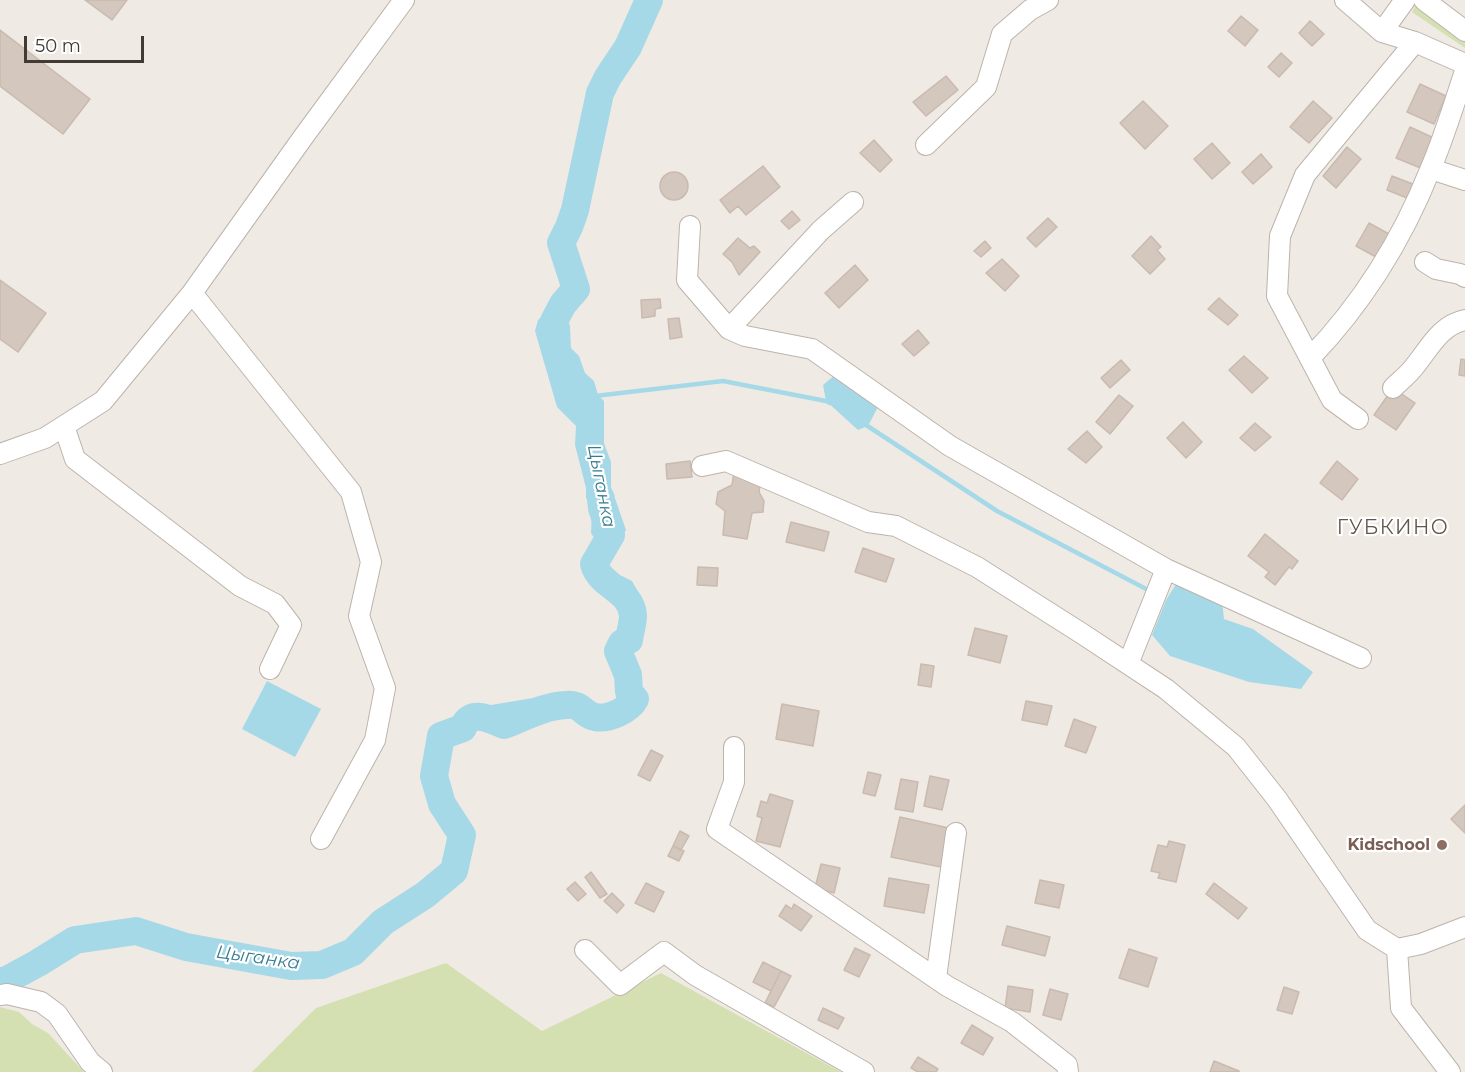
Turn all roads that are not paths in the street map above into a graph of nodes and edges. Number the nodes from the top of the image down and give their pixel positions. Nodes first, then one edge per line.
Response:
1 (404, 0) edge
2 (1048, 0) edge
3 (1345, 0) edge
4 (1405, 0) edge
5 (1424, 0) edge
6 (1465, 31) edge
7 (1382, 32) junction
8 (1415, 42) junction
9 (1465, 64) edge
10 (1465, 71) edge
11 (926, 145) dead end
12 (1431, 169) junction
13 (1465, 180) edge
14 (854, 202) dead end
15 (690, 226) dead end
16 (1425, 262) dead end
17 (1465, 277) edge
18 (192, 293) junction
19 (1464, 318) edge
20 (729, 329) junction
21 (1310, 358) junction
22 (1393, 388) dead end
23 (1358, 419) dead end
24 (64, 426) junction
25 (0, 454) edge
26 (702, 466) dead end
27 (1166, 569) junction
28 (1361, 658) dead end
29 (1128, 664) junction
30 (270, 669) dead end
31 (734, 747) dead end
32 (956, 833) dead end
33 (321, 839) dead end
34 (1465, 927) edge
35 (1397, 949) junction
36 (585, 950) dead end
37 (936, 978) junction
38 (0, 995) edge
39 (102, 1072) edge
40 (864, 1072) edge
41 (1068, 1072) edge
42 (1450, 1072) edge

1 - 18 street
2 - 11 street
3 - 7 street
4 - 7 street
5 - 6 street
7 - 8 street
8 - 9 street
8 - 21 street
10 - 12 street
12 - 13 street
12 - 21 street
14 - 20 street
15 - 20 street
16 - 17 street
18 - 24 street
18 - 33 street
19 - 22 street
20 - 27 street
21 - 23 street
24 - 25 street
24 - 30 street
26 - 29 street
27 - 28 street
27 - 29 street
29 - 35 street
31 - 37 street
32 - 37 street
34 - 35 street
35 - 42 street
36 - 40 street
37 - 41 street
38 - 39 street

